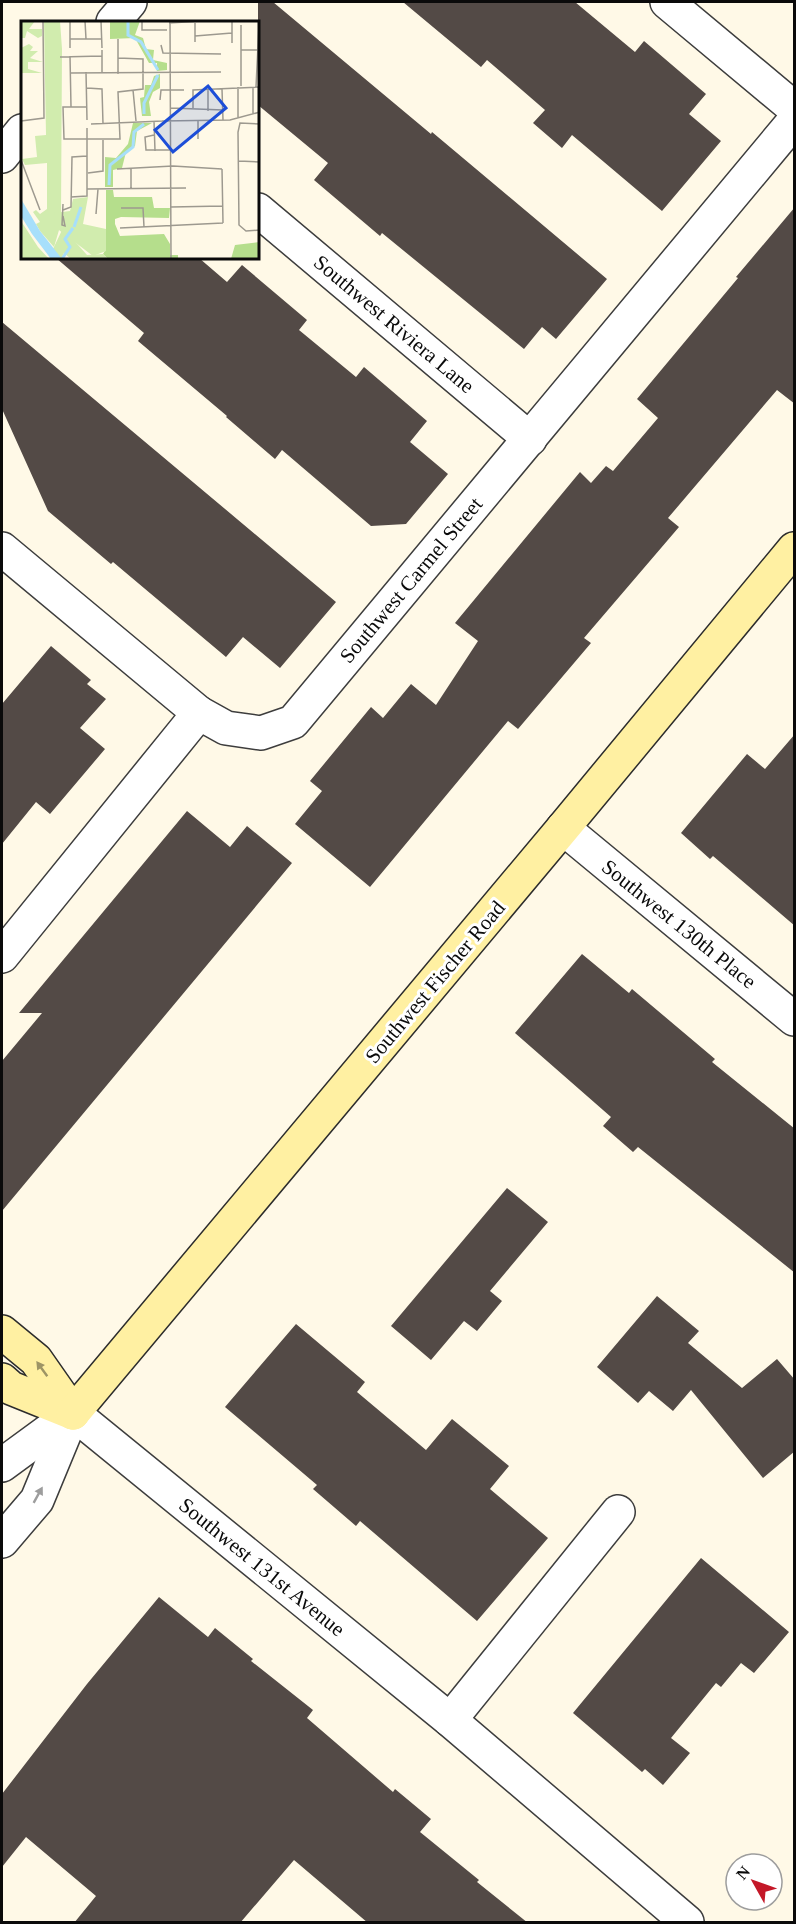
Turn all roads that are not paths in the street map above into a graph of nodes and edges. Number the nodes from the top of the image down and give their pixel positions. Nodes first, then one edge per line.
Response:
1 (130, 2) edge
2 (667, 2) edge
3 (114, 21) edge
4 (795, 108) edge
5 (795, 121) edge
6 (21, 131) edge
7 (2, 156) edge
8 (260, 212) edge
9 (530, 438) junction
10 (2, 549) edge
11 (795, 549) edge
12 (199, 713) junction
13 (563, 828) junction
14 (2, 956) edge
15 (795, 1018) edge
16 (2, 1332) edge
17 (2, 1380) edge
18 (74, 1413) junction
19 (2, 1465) edge
20 (618, 1512) dead end
21 (2, 1541) edge
22 (450, 1720) junction
23 (687, 1923) edge

1 - 3 street
2 - 4 street
5 - 9 street, Southwest Carmel Street
6 - 7 street
8 - 9 street, Southwest Riviera Lane
9 - 12 street, Southwest Carmel Street
10 - 12 street, Southwest Carmel Street
11 - 13 street, Southwest Fischer Road
12 - 14 street
13 - 15 street, Southwest 130th Place
13 - 18 street, Southwest Fischer Road
18 -> 16 street, Southwest 131st Avenue
17 - 18 street, Southwest 131st Avenue
18 - 19 street, Southwest Fischer Road
21 -> 18 street, Southwest Fischer Road
18 - 22 street, Southwest 131st Avenue
20 - 22 street
22 - 23 street, Southwest 131st Avenue

